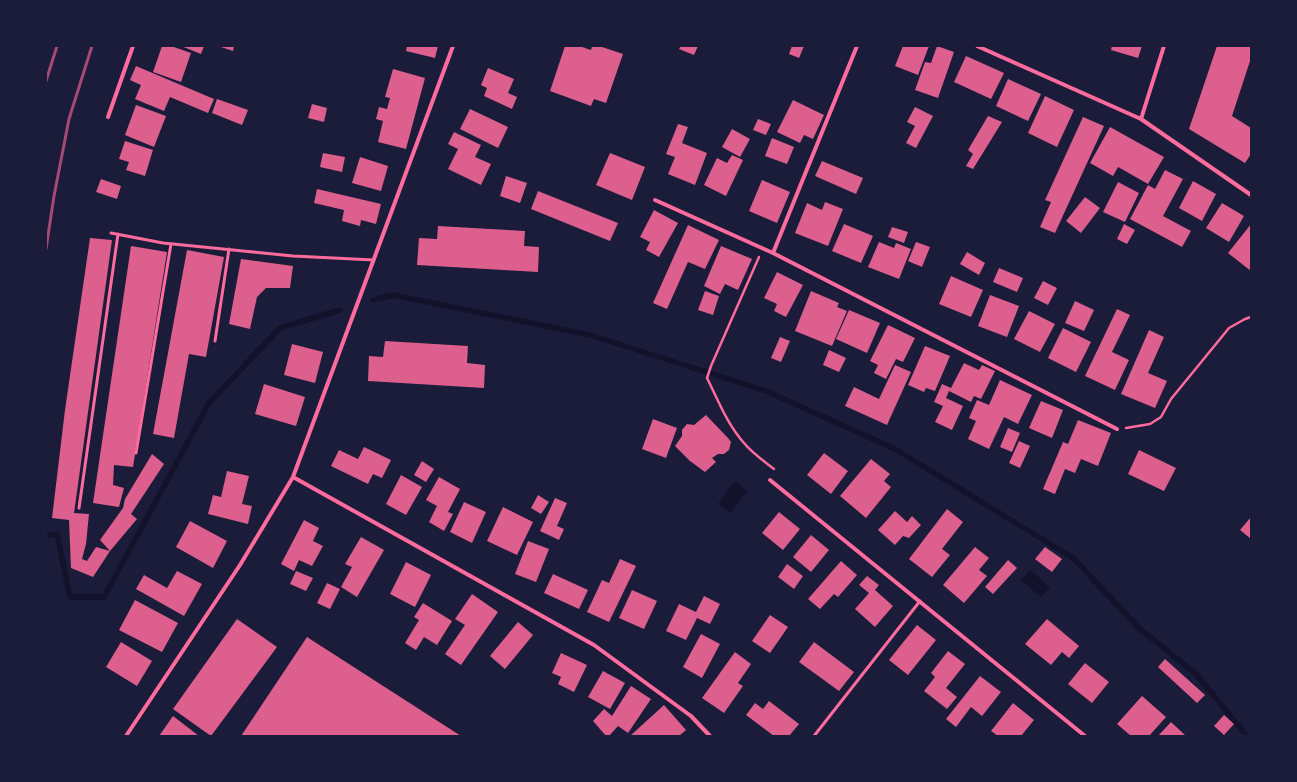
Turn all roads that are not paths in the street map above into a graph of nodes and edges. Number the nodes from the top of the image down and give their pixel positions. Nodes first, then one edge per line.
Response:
1 (133, 46) edge
2 (453, 46) edge
3 (857, 46) edge
4 (977, 46) edge
5 (1164, 46) edge
6 (108, 117) dead end
7 (1141, 119) junction
8 (1251, 194) edge
9 (654, 200) dead end
10 (111, 233) dead end
11 (118, 234) junction
12 (170, 244) junction
13 (229, 249) junction
14 (773, 254) junction
15 (374, 260) junction
16 (215, 341) dead end
17 (1117, 429) road end
18 (136, 453) dead end
19 (293, 477) junction
20 (770, 480) dead end
21 (79, 508) dead end
22 (920, 601) junction
23 (126, 736) edge
24 (710, 736) edge
25 (814, 736) edge
26 (1085, 736) edge

1 - 6 street
2 - 15 street
3 - 14 street
4 - 7 street
5 - 7 street
7 - 8 street
9 - 14 street
10 - 11 lane
11 - 12 lane
11 - 21 lane
12 - 13 lane
12 - 18 lane
13 - 15 lane
13 - 16 lane
14 - 17 street
15 - 19 street
19 - 23 street
19 - 24 street
20 - 22 street
22 - 25 lane
22 - 26 street

